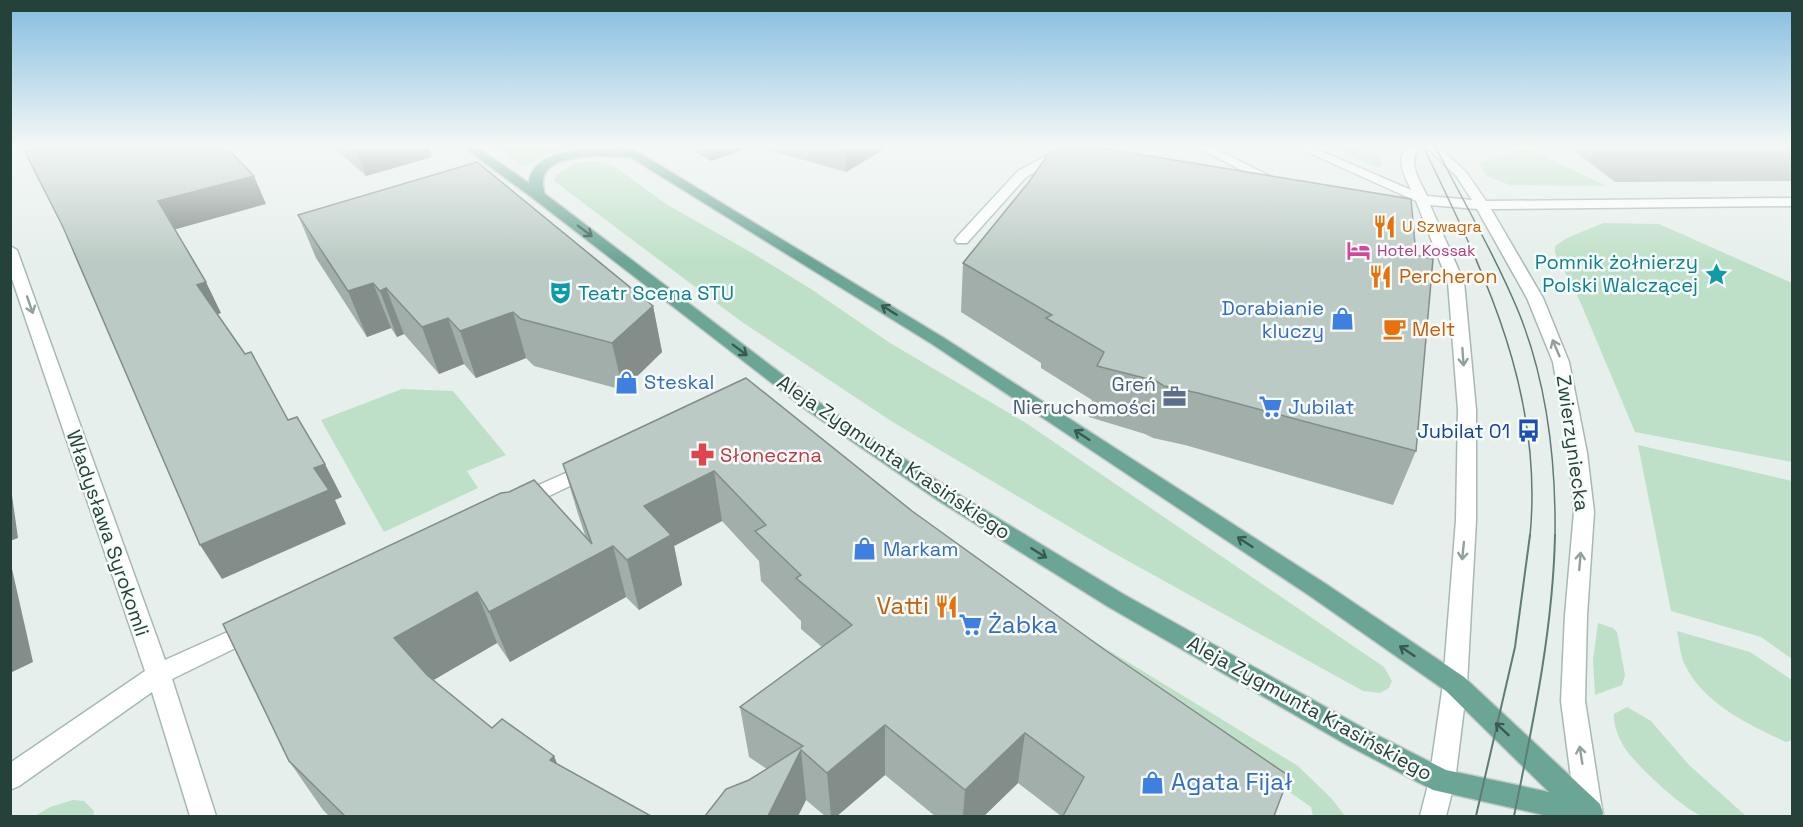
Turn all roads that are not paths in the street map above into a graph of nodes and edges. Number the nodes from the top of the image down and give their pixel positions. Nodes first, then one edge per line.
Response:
1 (523, 185) edge
2 (536, 185) edge
3 (684, 185) edge
4 (1012, 185) edge
5 (1281, 185) edge
6 (1389, 185) edge
7 (1417, 185) edge
8 (1468, 185) edge
9 (539, 196) junction
10 (1285, 196) edge
11 (1424, 200) junction
12 (1792, 202) edge
13 (1482, 205) junction
14 (962, 240) dead end
15 (10, 250) edge
16 (604, 461) edge
17 (504, 509) edge
18 (273, 620) edge
19 (157, 675) junction
20 (1455, 684) junction
21 (10, 778) edge
22 (1442, 781) junction
23 (1592, 815) edge
24 (203, 816) edge
25 (1433, 816) edge

1 - 9 main road, Aleja Zygmunta Krasińskiego
2 - 9 main road
20 -> 3 main road
4 - 14 street
5 - 10 street
6 - 11 street
7 - 11 street
8 - 13 street, Zwierzyniecka
9 -> 22 main road, Aleja Zygmunta Krasińskiego
11 - 13 street
11 -> 20 street
12 - 13 street
23 -> 13 street, Zwierzyniecka
15 -> 19 street, Władysława Syrokomli
16 - 17 street
18 - 19 street
19 - 21 street
19 - 24 street, Władysława Syrokomli
20 - 22 street
23 -> 20 main road
22 - 23 main road, Aleja Zygmunta Krasińskiego
22 - 25 street

